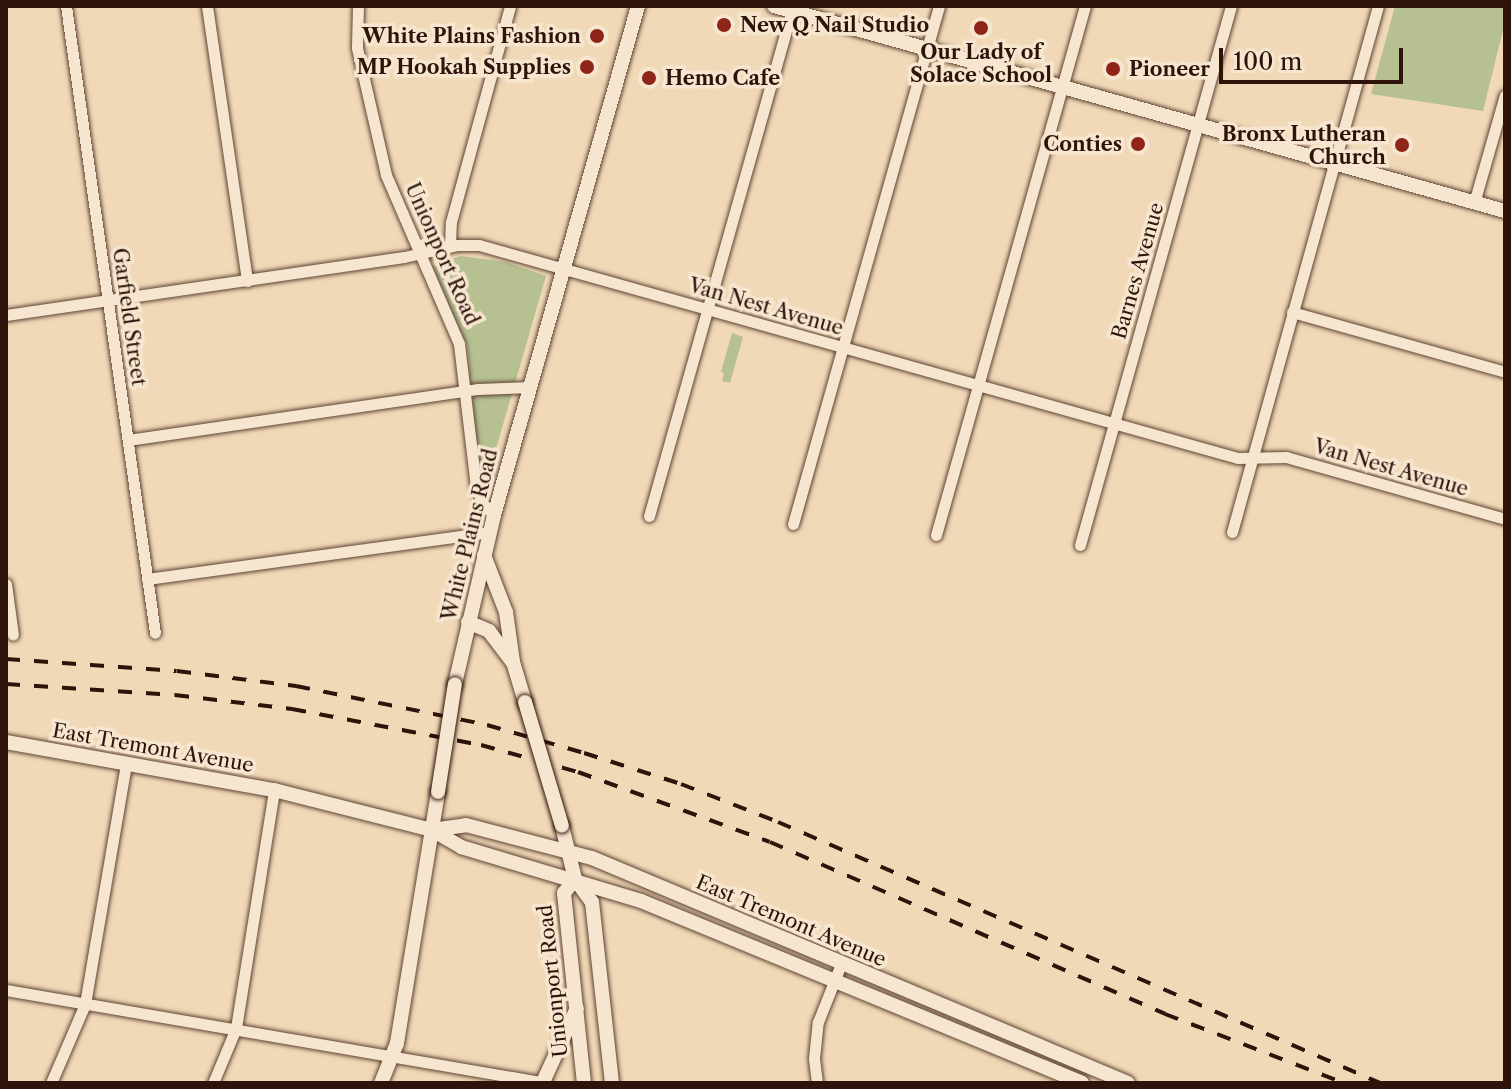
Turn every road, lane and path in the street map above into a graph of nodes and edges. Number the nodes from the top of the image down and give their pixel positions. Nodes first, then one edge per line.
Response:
1 (66, 6) edge
2 (207, 6) edge
3 (358, 6) edge
4 (510, 6) edge
5 (638, 6) edge
6 (774, 6) edge
7 (939, 6) edge
8 (1085, 6) edge
9 (1231, 6) edge
10 (1378, 6) edge
11 (792, 8) edge
12 (928, 49) junction
13 (1062, 87) junction
14 (1505, 95) edge
15 (1198, 125) junction
16 (1333, 163) junction
17 (1474, 203) junction
18 (1505, 211) edge
19 (450, 246) junction
20 (419, 254) junction
21 (564, 269) junction
22 (247, 281) junction
23 (108, 300) junction
24 (707, 309) junction
25 (1292, 312) junction
26 (6, 315) edge
27 (843, 348) junction
28 (1505, 372) edge
29 (979, 385) junction
30 (531, 387) junction
31 (466, 391) junction
32 (1114, 423) junction
33 (128, 440) junction
34 (1251, 459) junction
35 (494, 515) junction
36 (649, 516) dead end
37 (1505, 519) edge
38 (793, 524) dead end
39 (490, 532) junction
40 (1232, 532) dead end
41 (936, 535) dead end
42 (1080, 545) dead end
43 (484, 555) junction
44 (147, 579) junction
45 (6, 584) edge
46 (468, 622) junction
47 (155, 633) dead end
48 (13, 635) dead end
49 (513, 662) junction
50 (6, 742) edge
51 (126, 765) junction
52 (274, 790) junction
53 (432, 830) junction
54 (568, 851) junction
55 (575, 879) junction
56 (841, 964) junction
57 (834, 980) junction
58 (6, 990) edge
59 (85, 1004) junction
60 (577, 1008) junction
61 (236, 1028) junction
62 (392, 1058) junction
63 (1068, 1058) junction
64 (1061, 1074) junction
65 (522, 1078) junction
66 (51, 1083) edge
67 (213, 1083) edge
68 (381, 1083) edge
69 (509, 1083) edge
70 (544, 1083) edge
71 (584, 1083) edge
72 (612, 1083) edge
73 (817, 1083) edge
74 (1082, 1083) edge
75 (1128, 1083) edge

1 - 23 street, Garfield Street
2 - 22 street
3 - 20 street, Unionport Road
4 - 19 street
5 - 21 main road, White Plains Road
6 - 11 main road
7 - 12 street
8 - 13 street
9 - 15 street, Barnes Avenue
10 - 16 street
11 - 12 main road
11 - 24 street
12 - 13 main road
12 - 27 street
13 - 15 main road
13 - 29 street
14 - 17 street
15 - 16 main road
15 - 32 street, Barnes Avenue
16 - 17 main road
16 - 25 street
17 - 18 main road
19 - 20 street, Van Nest Avenue
19 - 21 street, Van Nest Avenue
20 - 22 street, Van Nest Avenue
20 - 31 street, Unionport Road
21 - 24 street, Van Nest Avenue
21 - 30 main road, White Plains Road
22 - 23 street, Van Nest Avenue
23 - 26 street, Van Nest Avenue
23 - 33 street, Garfield Street
24 - 27 street, Van Nest Avenue
24 - 36 street
25 - 28 street
25 - 34 street
27 - 29 street, Van Nest Avenue
27 - 38 street
29 - 32 street, Van Nest Avenue
29 - 41 street
30 - 31 street
30 - 35 main road, White Plains Road
31 - 33 street
31 - 35 street, Unionport Road
32 - 34 street, Van Nest Avenue
32 - 42 street, Barnes Avenue
33 - 44 street, Garfield Street
34 - 37 street, Van Nest Avenue
34 - 40 street
35 - 39 main road, White Plains Road
39 - 43 main road, White Plains Road
39 - 44 street
43 - 46 main road, White Plains Road
43 - 49 main road, Unionport Road
44 - 47 street, Garfield Street
45 - 48 street
46 - 49 main road, Unionport Road
46 - 53 main road, White Plains Road, bridge
49 - 54 main road, Unionport Road, bridge
50 - 51 main road, East Tremont Avenue
51 - 52 main road, East Tremont Avenue
51 - 59 street
52 - 53 main road, East Tremont Avenue
52 - 61 street
53 - 54 main road, East Tremont Avenue
53 - 55 main road, East Tremont Avenue
53 - 62 main road, White Plains Road
54 - 55 main road, Unionport Road
54 - 56 main road, East Tremont Avenue
55 - 57 main road, East Tremont Avenue
55 - 60 main road, Unionport Road
55 - 72 main road, Unionport Road
56 - 57 street
56 - 63 main road, East Tremont Avenue
57 - 64 main road, East Tremont Avenue
57 - 73 street
58 - 59 street
59 - 61 street
59 - 66 street
60 - 70 main road
60 - 71 main road, Unionport Road
61 - 62 street
61 - 67 street
62 - 65 street
62 - 68 main road, White Plains Road
63 - 64 main road
63 - 75 main road, East Tremont Avenue
64 - 74 main road, East Tremont Avenue
65 - 69 street
65 - 70 street

